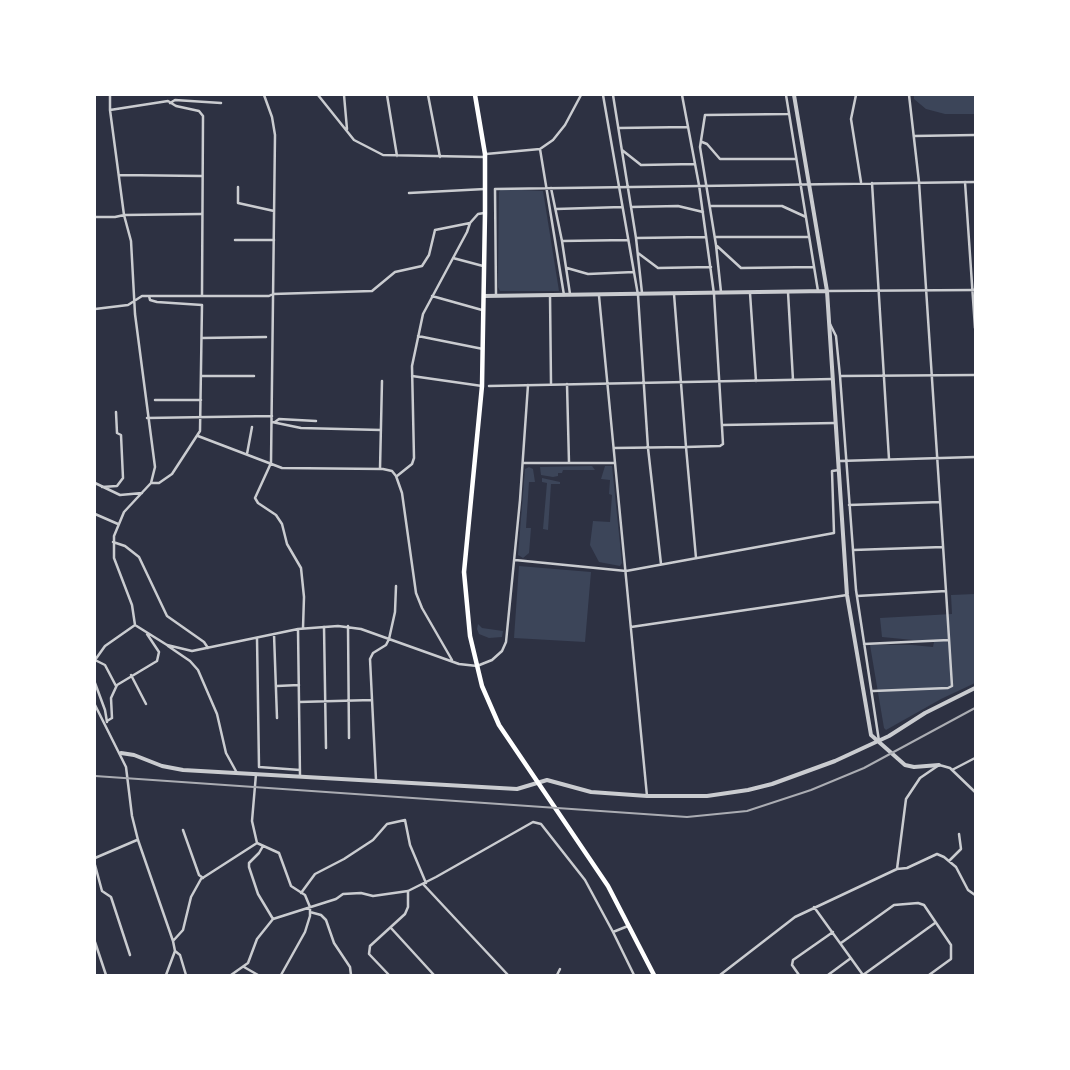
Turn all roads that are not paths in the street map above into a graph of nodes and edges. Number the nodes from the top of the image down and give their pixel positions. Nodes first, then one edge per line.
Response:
1 (110, 95) edge
2 (168, 95) edge
3 (264, 95) edge
4 (318, 95) edge
5 (344, 95) edge
6 (387, 95) edge
7 (428, 95) edge
8 (475, 95) edge
9 (581, 95) edge
10 (602, 95) edge
11 (613, 95) edge
12 (682, 95) edge
13 (786, 95) edge
14 (794, 95) edge
15 (856, 95) edge
16 (909, 95) edge
17 (169, 102) junction
18 (221, 103) dead end
19 (110, 110) junction
20 (788, 114) junction
21 (688, 127) junction
22 (619, 128) junction
23 (347, 131) junction
24 (975, 135) edge
25 (914, 136) junction
26 (701, 142) junction
27 (540, 149) junction
28 (622, 150) junction
29 (397, 156) junction
30 (484, 156) junction
31 (440, 157) junction
32 (796, 159) junction
33 (695, 164) junction
34 (119, 175) junction
35 (202, 176) junction
36 (919, 182) junction
37 (966, 182) junction
38 (975, 182) edge
39 (800, 183) junction
40 (809, 183) junction
41 (861, 183) junction
42 (872, 183) junction
43 (699, 185) junction
44 (706, 185) junction
45 (238, 187) dead end
46 (620, 187) junction
47 (626, 187) junction
48 (545, 188) junction
49 (551, 188) junction
50 (485, 189) junction
51 (409, 193) dead end
52 (710, 206) junction
53 (622, 207) junction
54 (630, 207) junction
55 (556, 208) junction
56 (274, 211) junction
57 (703, 212) junction
58 (485, 213) junction
59 (124, 214) junction
60 (201, 214) junction
61 (95, 217) edge
62 (806, 218) junction
63 (470, 223) junction
64 (715, 236) junction
65 (706, 237) junction
66 (808, 237) junction
67 (636, 238) junction
68 (235, 240) dead end
69 (274, 240) junction
70 (628, 240) junction
71 (562, 241) junction
72 (716, 245) junction
73 (638, 253) junction
74 (453, 258) junction
75 (484, 266) junction
76 (567, 268) junction
77 (711, 268) junction
78 (814, 268) junction
79 (634, 272) junction
80 (974, 290) edge
81 (818, 291) junction
82 (827, 291) junction
83 (926, 291) junction
84 (788, 292) junction
85 (879, 292) junction
86 (750, 293) junction
87 (273, 294) junction
88 (674, 294) junction
89 (714, 294) junction
90 (721, 294) junction
91 (202, 295) junction
92 (550, 295) junction
93 (564, 295) junction
94 (570, 295) junction
95 (640, 295) junction
96 (149, 296) junction
97 (432, 296) junction
98 (484, 296) junction
99 (496, 296) junction
100 (599, 296) junction
101 (134, 300) junction
102 (95, 309) edge
103 (484, 310) junction
104 (829, 322) junction
105 (975, 328) edge
106 (418, 336) junction
107 (266, 337) dead end
108 (202, 338) junction
109 (483, 349) junction
110 (975, 375) edge
111 (201, 376) junction
112 (254, 376) dead end
113 (412, 376) junction
114 (840, 376) junction
115 (884, 376) junction
116 (932, 376) junction
117 (833, 379) junction
118 (792, 380) junction
119 (382, 381) dead end
120 (719, 381) junction
121 (756, 381) junction
122 (680, 382) junction
123 (644, 383) junction
124 (551, 384) junction
125 (567, 384) junction
126 (608, 384) junction
127 (528, 385) junction
128 (482, 386) junction
129 (489, 386) dead end
130 (155, 400) dead end
131 (200, 400) junction
132 (116, 412) dead end
133 (272, 416) junction
134 (147, 418) junction
135 (200, 419) junction
136 (316, 421) dead end
137 (273, 422) junction
138 (836, 423) junction
139 (722, 425) junction
140 (252, 427) dead end
141 (381, 430) junction
142 (198, 436) junction
143 (686, 447) junction
144 (614, 448) junction
145 (648, 448) junction
146 (247, 454) junction
147 (975, 457) edge
148 (937, 458) junction
149 (890, 459) junction
150 (839, 461) junction
151 (846, 461) junction
152 (271, 463) junction
153 (523, 463) junction
154 (569, 463) junction
155 (615, 463) junction
156 (380, 469) junction
157 (839, 470) junction
158 (396, 476) junction
159 (95, 483) edge
160 (151, 484) junction
161 (102, 487) junction
162 (142, 492) junction
163 (940, 502) junction
164 (849, 505) junction
165 (95, 514) edge
166 (118, 524) junction
167 (113, 542) junction
168 (943, 547) junction
169 (853, 550) junction
170 (696, 558) junction
171 (515, 560) junction
172 (661, 564) junction
173 (626, 571) junction
174 (396, 586) dead end
175 (946, 591) junction
176 (847, 596) junction
177 (857, 596) junction
178 (134, 625) junction
179 (348, 626) junction
180 (324, 627) junction
181 (631, 627) junction
182 (298, 629) junction
183 (303, 629) junction
184 (147, 632) junction
185 (274, 634) junction
186 (257, 638) junction
187 (389, 639) junction
188 (949, 640) junction
189 (864, 644) junction
190 (167, 645) junction
191 (208, 648) junction
192 (95, 660) edge
193 (453, 662) junction
194 (477, 666) junction
195 (131, 675) junction
196 (95, 683) edge
197 (299, 685) junction
198 (116, 686) junction
199 (277, 686) junction
200 (975, 688) edge
201 (872, 691) junction
202 (348, 700) junction
203 (372, 700) junction
204 (325, 701) junction
205 (299, 702) junction
206 (95, 704) edge
207 (146, 704) dead end
208 (277, 718) dead end
209 (106, 721) junction
210 (107, 726) junction
211 (349, 738) dead end
212 (878, 742) junction
213 (326, 748) dead end
214 (120, 754) junction
215 (975, 758) edge
216 (939, 765) junction
217 (300, 770) junction
218 (952, 770) junction
219 (237, 773) junction
220 (256, 775) junction
221 (300, 776) junction
222 (376, 780) junction
223 (538, 784) junction
224 (975, 792) edge
225 (647, 796) junction
226 (183, 830) dead end
227 (959, 834) dead end
228 (138, 840) junction
229 (257, 843) junction
230 (263, 846) junction
231 (95, 858) edge
232 (948, 861) junction
233 (95, 865) edge
234 (897, 869) junction
235 (203, 878) junction
236 (424, 883) junction
237 (408, 891) junction
238 (301, 893) junction
239 (975, 894) edge
240 (310, 907) junction
241 (814, 907) junction
242 (310, 912) junction
243 (272, 919) junction
244 (935, 923) junction
245 (629, 926) junction
246 (391, 928) junction
247 (613, 932) junction
248 (833, 932) junction
249 (173, 941) junction
250 (95, 942) edge
251 (841, 943) junction
252 (175, 951) junction
253 (130, 955) dead end
254 (851, 958) junction
255 (244, 967) junction
256 (560, 969) dead end
257 (505, 972) junction
258 (106, 975) edge
259 (166, 975) edge
260 (186, 975) edge
261 (231, 975) edge
262 (258, 975) edge
263 (281, 975) edge
264 (351, 975) edge
265 (389, 975) edge
266 (434, 975) edge
267 (501, 975) edge
268 (508, 975) edge
269 (557, 975) edge
270 (634, 975) edge
271 (654, 975) edge
272 (720, 975) edge
273 (799, 975) edge
274 (828, 975) edge
275 (863, 975) edge
276 (929, 975) edge

1 - 19 street
2 - 17 street
3 - 56 street
4 - 23 street
5 - 23 street
6 - 29 street
7 - 31 street
8 - 30 main road
9 - 27 street
10 - 46 street
11 - 22 street
12 - 21 street
13 - 20 street
14 - 40 street
15 - 41 street
16 - 25 street
17 - 18 street
17 - 19 street
17 - 35 street
19 - 34 street
20 - 26 street
20 - 32 street
21 - 22 street
21 - 33 street
22 - 28 street
23 - 29 street
24 - 25 street
25 - 36 street
26 - 32 street
26 - 44 street
27 - 30 street
27 - 48 street
28 - 33 street
28 - 47 street
29 - 31 street
30 - 31 street
30 - 50 main road
32 - 39 street
33 - 43 street
34 - 35 street
34 - 59 street
35 - 60 street
36 - 37 street
36 - 42 street
36 - 83 street
37 - 38 street
37 - 80 street
39 - 40 street
39 - 44 street
39 - 62 street
40 - 41 street
40 - 82 street
41 - 42 street
42 - 85 street
43 - 44 street
43 - 47 street
43 - 57 street
44 - 52 street
45 - 56 street
46 - 47 street
46 - 49 street
46 - 53 street
47 - 54 street
48 - 49 street
48 - 93 street
48 - 99 street
49 - 55 street
50 - 51 street
50 - 58 main road
52 - 62 street
52 - 64 street
53 - 55 street
53 - 70 street
54 - 57 street
54 - 67 street
55 - 71 street
56 - 69 street
57 - 65 street
58 - 63 street
58 - 75 main road
59 - 60 street
59 - 61 street
59 - 101 street
60 - 91 street
62 - 66 street
63 - 74 street
63 - 87 street
64 - 66 street
64 - 72 street
65 - 67 street
65 - 77 street
66 - 78 street
67 - 73 street
68 - 69 street
69 - 87 street
70 - 71 street
70 - 79 street
71 - 76 street
72 - 78 street
72 - 90 street
73 - 77 street
73 - 95 street
74 - 75 street
74 - 97 street
75 - 98 main road
76 - 79 street
76 - 94 street
77 - 89 street
78 - 81 street
79 - 95 street
80 - 83 street
80 - 105 street
81 - 82 street
81 - 84 street
82 - 85 street
82 - 104 street
83 - 85 street
83 - 116 street
84 - 86 street
84 - 118 street
85 - 115 street
86 - 90 street
86 - 121 street
87 - 91 street
87 - 133 street
88 - 89 street
88 - 95 street
88 - 122 street
89 - 90 street
89 - 120 street
91 - 96 street
92 - 93 street
92 - 99 street
92 - 124 street
93 - 94 street
94 - 100 street
95 - 100 street
95 - 123 street
96 - 101 street
96 - 108 street
97 - 103 street
97 - 106 street
98 - 99 street
98 - 103 main road
100 - 126 street
101 - 102 street
101 - 134 street
103 - 109 main road
104 - 114 street
104 - 117 street
106 - 109 street
106 - 113 street
107 - 108 street
108 - 111 street
109 - 128 main road
110 - 116 street
111 - 112 street
111 - 131 street
113 - 128 street
113 - 158 street
114 - 115 street
114 - 151 street
115 - 116 street
115 - 149 street
116 - 148 street
117 - 118 street
117 - 138 street
118 - 121 street
119 - 141 street
120 - 121 street
120 - 122 street
120 - 139 street
122 - 123 street
122 - 143 street
123 - 126 street
123 - 145 street
124 - 125 street
124 - 127 street
125 - 126 street
125 - 154 street
126 - 144 street
127 - 129 street
127 - 153 street
128 - 194 main road
130 - 131 street
131 - 135 street
132 - 161 street
133 - 135 street
133 - 137 street
134 - 135 street
134 - 160 street
135 - 142 street
136 - 137 street
137 - 141 street
137 - 152 street
138 - 139 street
138 - 150 street
139 - 143 street
140 - 146 street
141 - 156 street
142 - 146 street
142 - 160 street
143 - 145 street
143 - 170 street
144 - 145 street
144 - 155 street
145 - 172 street
146 - 152 street
147 - 148 street
148 - 149 street
148 - 163 street
149 - 151 street
150 - 151 street
150 - 157 street
151 - 164 street
152 - 156 street
152 - 183 street
153 - 154 street
153 - 171 street
154 - 155 street
155 - 173 street
156 - 158 street
157 - 170 street
157 - 176 street
158 - 193 street
159 - 161 street
160 - 162 street
161 - 162 street
162 - 166 street
163 - 164 street
163 - 168 street
164 - 169 street
165 - 166 street
166 - 167 street
167 - 178 street
167 - 191 street
168 - 169 street
168 - 175 street
169 - 177 street
170 - 172 street
171 - 173 street
171 - 194 street
172 - 173 street
173 - 181 street
174 - 187 street
175 - 177 street
175 - 188 street
176 - 181 street
176 - 212 street
177 - 189 street
178 - 184 street
178 - 192 street
179 - 180 street
179 - 187 street
179 - 202 street
180 - 183 street
180 - 204 street
181 - 225 street
182 - 183 street
182 - 185 street
182 - 197 street
184 - 190 street
184 - 195 street
185 - 186 street
185 - 199 street
186 - 191 street
186 - 217 street
187 - 193 street
187 - 203 street
188 - 189 street
188 - 201 street
189 - 201 street
190 - 191 street
190 - 219 street
192 - 198 street
193 - 194 street
194 - 223 main road
195 - 198 street
195 - 207 street
196 - 209 street
197 - 199 street
197 - 205 street
198 - 209 street
199 - 208 street
200 - 212 street
201 - 212 street
202 - 203 street
202 - 204 street
202 - 211 street
203 - 222 street
204 - 205 street
204 - 213 street
205 - 217 street
206 - 210 street
209 - 210 street
210 - 214 street
212 - 216 street
212 - 225 street
214 - 219 street
214 - 228 street
215 - 218 street
216 - 218 street
216 - 234 street
217 - 221 street
218 - 224 street
219 - 220 street
220 - 221 street
220 - 229 street
221 - 222 street
222 - 223 street
223 - 225 street
223 - 245 main road
226 - 235 street
227 - 232 street
228 - 231 street
228 - 249 street
229 - 230 street
229 - 235 street
230 - 238 street
230 - 243 street
232 - 234 street
232 - 239 street
233 - 253 street
234 - 241 street
235 - 249 street
236 - 237 street
236 - 238 street
236 - 247 street
236 - 257 street
237 - 240 street
237 - 246 street
238 - 240 street
240 - 242 street
240 - 243 street
241 - 248 street
241 - 272 street
242 - 263 street
242 - 264 street
243 - 255 street
244 - 251 street
244 - 275 street
244 - 276 street
245 - 247 street
245 - 271 main road
246 - 265 street
246 - 266 street
247 - 270 street
248 - 251 street
248 - 273 street
249 - 252 street
250 - 258 street
251 - 254 street
252 - 259 street
252 - 260 street
254 - 274 street
254 - 275 street
255 - 261 street
255 - 262 street
256 - 269 street
257 - 267 street
257 - 268 street

